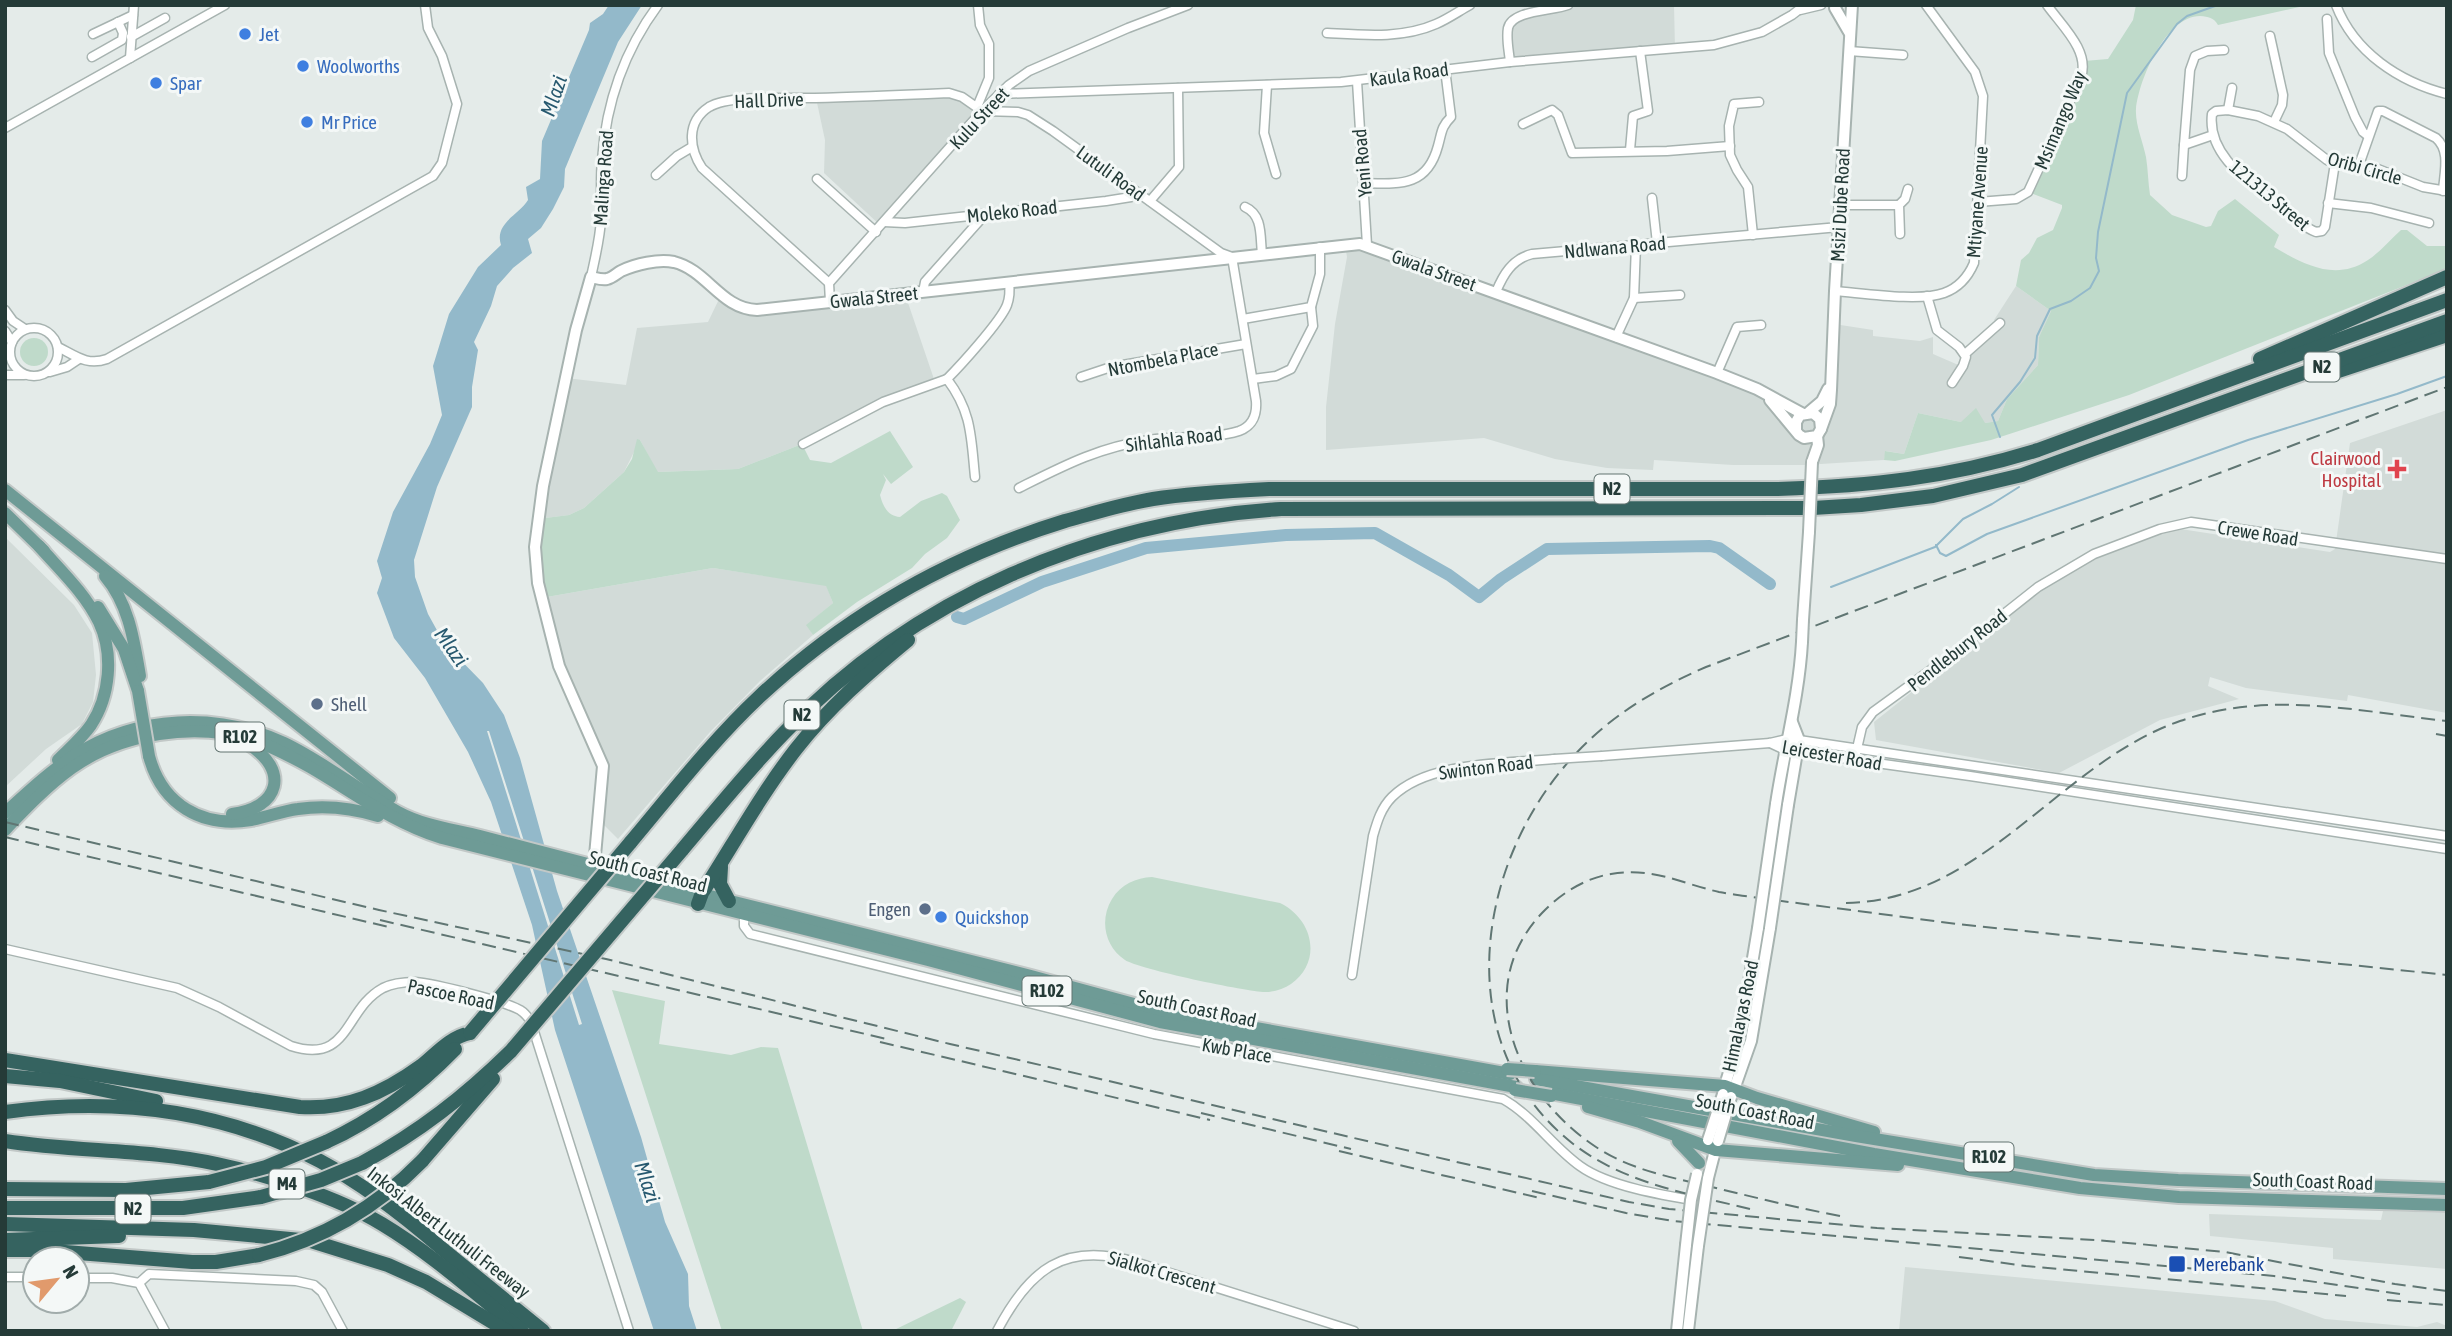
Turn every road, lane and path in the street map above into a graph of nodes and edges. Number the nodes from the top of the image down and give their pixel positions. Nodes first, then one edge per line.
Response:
1 (134, 5) edge
2 (225, 5) edge
3 (425, 5) edge
4 (658, 5) edge
5 (978, 5) edge
6 (1188, 5) edge
7 (1470, 5) edge
8 (1568, 5) edge
9 (1821, 5) edge
10 (1852, 5) edge
11 (1926, 5) edge
12 (2047, 5) edge
13 (2336, 5) edge
14 (1836, 6) edge
15 (1802, 8) edge
16 (133, 15) junction
17 (165, 18) dead end
18 (2327, 19) dead end
19 (118, 22) junction
20 (1327, 33) dead end
21 (93, 34) dead end
22 (1850, 35) junction
23 (2270, 36) dead end
24 (131, 37) junction
25 (2224, 50) dead end
26 (1640, 51) junction
27 (1849, 51) junction
28 (1903, 55) dead end
29 (92, 57) dead end
30 (130, 58) junction
31 (1510, 62) junction
32 (1445, 69) junction
33 (1357, 81) junction
34 (1267, 85) junction
35 (1178, 88) junction
36 (2232, 88) dead end
37 (999, 94) junction
38 (2447, 94) edge
39 (1759, 102) dead end
40 (980, 109) junction
41 (2228, 110) junction
42 (2212, 114) joint
43 (2274, 122) junction
44 (1523, 124) dead end
45 (5, 128) edge
46 (2213, 135) junction
47 (2368, 136) junction
48 (2184, 145) junction
49 (1730, 146) junction
50 (692, 147) junction
51 (1630, 150) junction
52 (2334, 163) junction
53 (2359, 165) junction
54 (1276, 174) dead end
55 (656, 175) dead end
56 (2182, 176) dead end
57 (817, 179) dead end
58 (1364, 183) junction
59 (1908, 189) dead end
60 (2445, 191) edge
61 (1139, 193) junction
62 (1652, 198) dead end
63 (1150, 201) junction
64 (1978, 202) junction
65 (2328, 204) junction
66 (1840, 205) junction
67 (1899, 205) junction
68 (1244, 208) dead end
69 (982, 214) junction
70 (884, 222) junction
71 (2429, 223) dead end
72 (1839, 228) junction
73 (876, 232) junction
74 (1900, 234) dead end
75 (1753, 235) junction
76 (1657, 243) junction
77 (1367, 245) junction
78 (1636, 245) junction
79 (1320, 247) junction
80 (1262, 254) junction
81 (1232, 257) junction
82 (590, 277) junction
83 (2447, 277) edge
84 (1009, 282) junction
85 (829, 283) junction
86 (1835, 291) junction
87 (923, 292) junction
88 (1496, 292) junction
89 (1680, 295) dead end
90 (1927, 296) junction
91 (1634, 298) junction
92 (2447, 300) edge
93 (830, 302) junction
94 (1311, 307) junction
95 (5, 310) edge
96 (1243, 319) junction
97 (2447, 321) edge
98 (2000, 323) dead end
99 (1761, 324) dead end
100 (25, 330) junction
101 (5, 331) edge
102 (2447, 335) edge
103 (1616, 337) junction
104 (1246, 344) junction
105 (58, 347) junction
106 (9, 348) edge
107 (1965, 354) junction
108 (79, 359) junction
109 (48, 372) junction
110 (1717, 373) junction
111 (5, 374) edge
112 (27, 375) junction
113 (1831, 376) junction
114 (1081, 377) dead end
115 (947, 379) junction
116 (1253, 379) junction
117 (1951, 383) dead end
118 (1757, 389) junction
119 (1806, 413) junction
120 (2197, 413) junction
121 (2134, 414) junction
122 (1819, 432) junction
123 (1800, 435) junction
124 (803, 444) dead end
125 (1812, 462) junction
126 (975, 477) dead end
127 (1019, 488) dead end
128 (5, 490) edge
129 (5, 513) edge
130 (38, 547) junction
131 (86, 555) junction
132 (2447, 559) edge
133 (2075, 563) joint
134 (946, 606) junction
135 (140, 692) junction
136 (228, 735) junction
137 (1770, 743) joint
138 (1790, 743) junction
139 (1857, 749) junction
140 (1797, 752) junction
141 (152, 756) junction
142 (1855, 760) junction
143 (1964, 764) junction
144 (1963, 776) junction
145 (1782, 804) junction
146 (2267, 810) junction
147 (5, 812) edge
148 (2265, 822) junction
149 (5, 830) edge
150 (421, 832) junction
151 (2447, 836) edge
152 (476, 839) junction
153 (2447, 849) edge
154 (722, 862) junction
155 (594, 867) junction
156 (581, 869) junction
157 (700, 899) junction
158 (729, 901) junction
159 (744, 915) junction
160 (5, 948) edge
161 (1352, 975) dead end
162 (470, 1033) junction
163 (511, 1051) junction
164 (5, 1060) edge
165 (5, 1069) edge
166 (84, 1073) junction
167 (1535, 1075) junction
168 (5, 1076) edge
169 (1511, 1081) junction
170 (1729, 1092) junction
171 (1550, 1094) junction
172 (5, 1112) edge
173 (207, 1118) junction
174 (1669, 1134) junction
175 (7, 1141) edge
176 (1711, 1145) junction
177 (1925, 1146) junction
178 (2017, 1162) junction
179 (1936, 1164) junction
180 (1701, 1171) junction
181 (2016, 1178) junction
182 (2208, 1180) junction
183 (2385, 1186) junction
184 (5, 1189) edge
185 (2447, 1189) edge
186 (2208, 1197) junction
187 (1697, 1201) junction
188 (2384, 1203) junction
189 (2447, 1205) edge
190 (5, 1208) edge
191 (5, 1224) edge
192 (165, 1229) junction
193 (5, 1240) edge
194 (1692, 1245) junction
195 (5, 1250) edge
196 (91, 1278) edge
197 (139, 1283) junction
198 (1001, 1329) edge
199 (165, 1331) edge
200 (343, 1331) edge
201 (507, 1331) edge
202 (522, 1331) edge
203 (543, 1331) edge
204 (629, 1331) edge
205 (1354, 1331) edge
206 (1677, 1331) edge
207 (1688, 1331) edge

1 - 16 street
2 - 30 street
3 - 108 street
4 - 82 street, Malinga Road
5 - 40 street
6 - 37 street, Kulu Street
7 - 20 street
8 - 31 street
9 - 15 street, Kaula Road
10 - 22 street, Msizi Dube Road
11 - 64 street, Mtiyane Avenue
12 - 64 street, Msimango Way
13 - 38 street
14 - 22 street
15 - 26 street, Kaula Road
16 - 19 street
16 - 24 street
17 - 24 street
18 - 47 street
19 - 21 street
19 - 29 street
22 - 27 street, Msizi Dube Road
23 - 43 street
24 - 30 street
25 - 48 street
26 - 31 street, Kaula Road
26 - 51 street
27 - 28 street
27 - 66 street, Msizi Dube Road
30 - 45 street
31 - 32 street, Kaula Road
32 - 33 street, Kaula Road
32 - 58 street
33 - 34 street, Kaula Road
33 - 58 street, Yeni Road
34 - 35 street, Kaula Road
34 - 54 street
35 - 37 street, Kaula Road
35 - 63 street
36 - 41 street
37 - 40 street, Kulu Street
39 - 49 street
40 - 50 street, Hall Drive
40 - 61 street, Lutuli Road
40 - 70 street, Kulu Street
41 - 42 street, Oribi Circle
41 - 43 street, Oribi Circle
42 - 46 street, 121313 Street
43 - 52 street, Oribi Circle
44 - 51 street
46 - 48 street
46 - 65 street, 121313 Street
47 - 53 street
47 - 60 street
48 - 56 street
49 - 51 street
49 - 75 street
50 - 55 street
50 - 85 street
52 - 53 street, Oribi Circle
52 - 65 street
53 - 60 street, Oribi Circle
57 - 73 street
58 - 77 street, Yeni Road
59 - 67 street
61 - 63 street, Lutuli Road
61 - 69 street, Moleko Road
62 - 76 street
63 - 81 street, Lutuli Road
64 - 90 street, Mtiyane Avenue
65 - 71 street
66 - 67 street
66 - 72 street, Msizi Dube Road
67 - 74 street
68 - 80 street
69 - 70 street, Moleko Road
69 - 87 street
70 - 73 street, Kulu Street
72 - 75 street, Ndlwana Road
72 - 86 street, Msizi Dube Road
73 - 85 street, Kulu Street
75 - 76 street, Ndlwana Road
76 - 78 street, Ndlwana Road
77 - 79 street, Gwala Street
77 - 88 street, Gwala Street
78 - 88 street, Ndlwana Road
78 - 91 street
79 - 80 street, Gwala Street
79 - 94 street
80 - 81 street, Gwala Street
81 - 84 street, Gwala Street
81 - 96 street, Sihlahla Road
82 - 93 street, Gwala Street
82 - 155 street
83 - 121 highway
84 - 87 street, Gwala Street
84 - 115 street
85 - 93 street
86 - 90 street, Mtiyane Avenue
86 - 113 street, Msizi Dube Road
87 - 93 street, Gwala Street
88 - 103 street, Gwala Street
89 - 91 street
90 - 107 street
91 - 103 street
92 - 121 highway, N2
94 - 96 street
94 - 116 street
95 - 100 street
96 - 104 street, Sihlahla Road
97 - 120 highway, N2
98 - 107 street
99 - 110 street
100 - 105 street
100 - 106 street
101 - 106 street
102 - 120 highway
103 - 110 street, Gwala Street
104 - 114 street, Ntombela Place
104 - 116 street, Sihlahla Road
105 - 108 street
105 - 109 street
106 - 112 street
107 - 117 street
108 - 109 street
109 - 112 street
110 - 118 street, Gwala Street
111 - 112 street
113 - 119 street, Msizi Dube Road
113 - 122 street, Msizi Dube Road
115 - 124 street
115 - 126 street
116 - 127 street, Sihlahla Road
118 - 119 street, Gwala Street
118 - 123 street, Gwala Street
119 - 122 street
119 - 123 street, Msizi Dube Road
120 - 134 highway, N2
121 - 162 highway, N2, bridge
122 - 123 street
122 - 125 street, Msizi Dube Road
123 - 125 street, Msizi Dube Road
125 - 138 street, Msizi Dube Road, bridge
128 - 131 main road
129 - 130 main road
130 - 135 main road
130 - 147 main road
131 - 135 main road
131 - 152 main road
132 - 133 street, Crewe Road
133 - 139 street, Pendlebury Road
134 - 154 highway
134 - 163 highway, N2, bridge
135 - 141 main road, bridge
136 - 141 main road
136 - 149 main road, South Coast Road / R102
136 - 150 main road, South Coast Road / R102
137 - 138 street, Leicester Road
137 - 161 street, Swinton Road, bridge
138 - 139 street, Leicester Road
138 - 140 street, Himalayas Road
138 - 145 street, Himalayas Road
139 - 142 street
139 - 143 street, Leicester Road
140 - 142 street, Leicester Road
140 - 145 street, Himalayas Road
141 - 150 main road
142 - 144 street, Leicester Road
143 - 144 street
143 - 146 street, Leicester Road
144 - 148 street, Leicester Road
145 - 170 street, Himalayas Road, bridge
146 - 148 street
146 - 151 street, Leicester Road
147 - 152 main road, South Coast Road / R102
148 - 153 street, Leicester Road
150 - 152 main road, South Coast Road / R102
152 - 156 main road, South Coast Road / R102
154 - 157 highway
154 - 158 highway
155 - 156 main road, South Coast Road / R102
155 - 157 main road, South Coast Road / R102
156 - 157 main road, South Coast Road / R102
157 - 158 main road, South Coast Road / R102
157 - 159 main road, South Coast Road / R102
158 - 169 main road, South Coast Road / R102
159 - 169 main road, South Coast Road / R102
159 - 187 street, Kwb Place
160 - 204 street, Pascoe Road
162 - 166 highway
162 - 184 highway, N2, bridge
163 - 190 highway, N2, bridge
163 - 195 highway, bridge
164 - 166 highway
165 - 166 highway
167 - 169 main road, bridge
167 - 170 main road
167 - 177 main road, South Coast Road / R102
168 - 173 highway
169 - 171 main road, South Coast Road / R102, bridge
170 - 176 street, Himalayas Road, bridge
170 - 177 main road
171 - 174 main road
171 - 179 main road, South Coast Road / R102
172 - 173 highway, Inkosi Albert Luthuli Freeway / M4
173 - 203 highway, Inkosi Albert Luthuli Freeway / M4
174 - 176 main road
174 - 180 main road
175 - 202 highway, Inkosi Albert Luthuli Freeway / M4
176 - 179 main road
176 - 180 street, Himalayas Road
176 - 180 street, Himalayas Road
177 - 178 main road, South Coast Road / R102
178 - 181 main road
178 - 182 main road, South Coast Road / R102
179 - 181 main road, South Coast Road / R102
180 - 187 street, Himalayas Road, bridge
181 - 186 main road, South Coast Road / R102
182 - 183 main road, South Coast Road / R102
182 - 186 main road
183 - 185 main road, South Coast Road / R102
183 - 188 main road
186 - 188 main road, South Coast Road / R102
187 - 194 street, Himalayas Road, bridge
188 - 189 main road, South Coast Road / R102
191 - 192 highway
192 - 193 highway
192 - 201 highway
194 - 206 street, Himalayas Road
194 - 207 street, Himalayas Road
196 - 197 street
197 - 199 street
197 - 200 street
198 - 205 street, Sialkot Crescent

